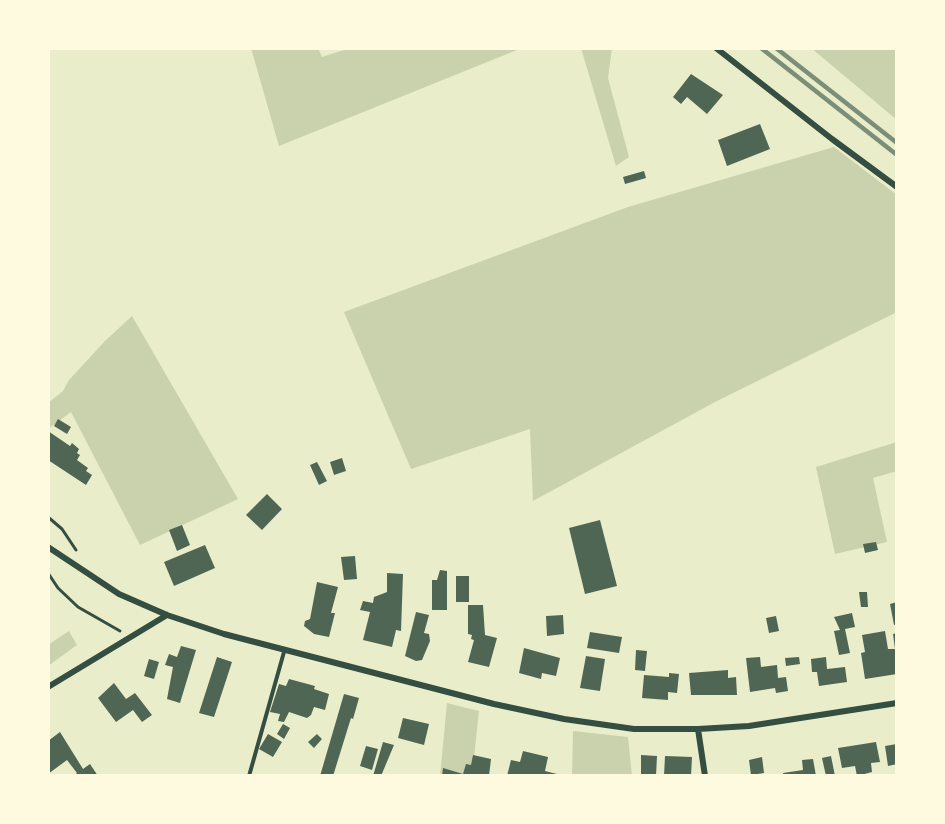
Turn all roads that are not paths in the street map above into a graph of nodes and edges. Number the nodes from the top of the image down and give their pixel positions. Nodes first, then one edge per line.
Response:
1 (716, 48) edge
2 (897, 187) edge
3 (48, 547) edge
4 (166, 615) junction
5 (284, 652) junction
6 (48, 687) edge
7 (897, 704) edge
8 (698, 729) junction
9 (249, 776) edge
10 (705, 776) edge

1 - 2 street
3 - 4 street
4 - 5 street
4 - 6 street
5 - 8 street
5 - 9 lane
7 - 8 street
8 - 10 street

